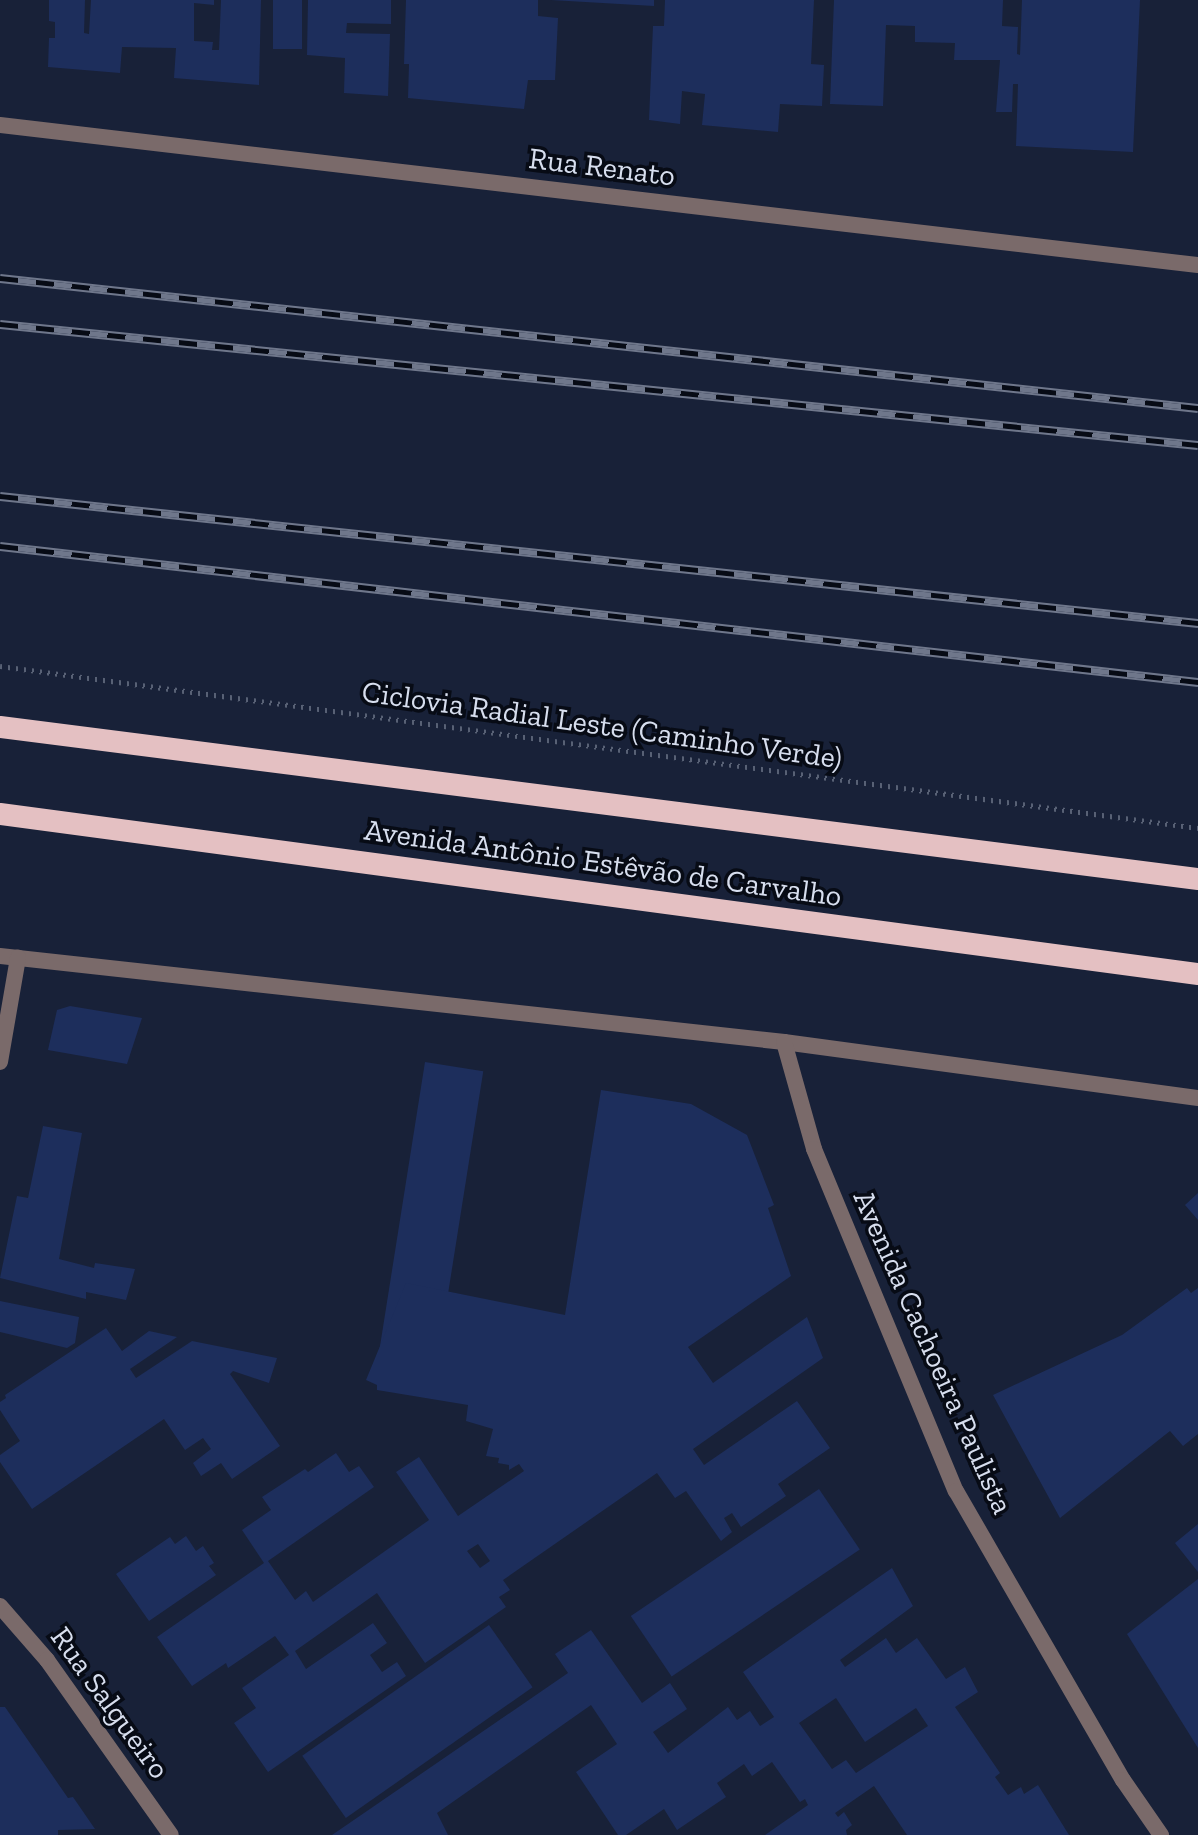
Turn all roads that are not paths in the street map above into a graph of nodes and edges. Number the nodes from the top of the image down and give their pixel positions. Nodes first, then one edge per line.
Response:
1 (0, 125) edge
2 (1198, 265) edge
3 (0, 727) edge
4 (0, 814) edge
5 (1198, 879) edge
6 (0, 956) edge
7 (18, 958) junction
8 (1198, 974) edge
9 (784, 1042) junction
10 (0, 1062) edge
11 (1198, 1098) edge
12 (0, 1606) edge
13 (171, 1835) edge
14 (1161, 1835) edge

1 - 2 street, Rua Renato
3 - 5 highway, Avenida Antônio Estêvão de Carvalho
4 - 8 highway, Avenida Antônio Estêvão de Carvalho
6 - 7 street
7 - 9 street
7 - 10 street
9 - 11 street
9 - 14 street, Avenida Cachoeira Paulista
12 - 13 street, Rua Salgueiro

